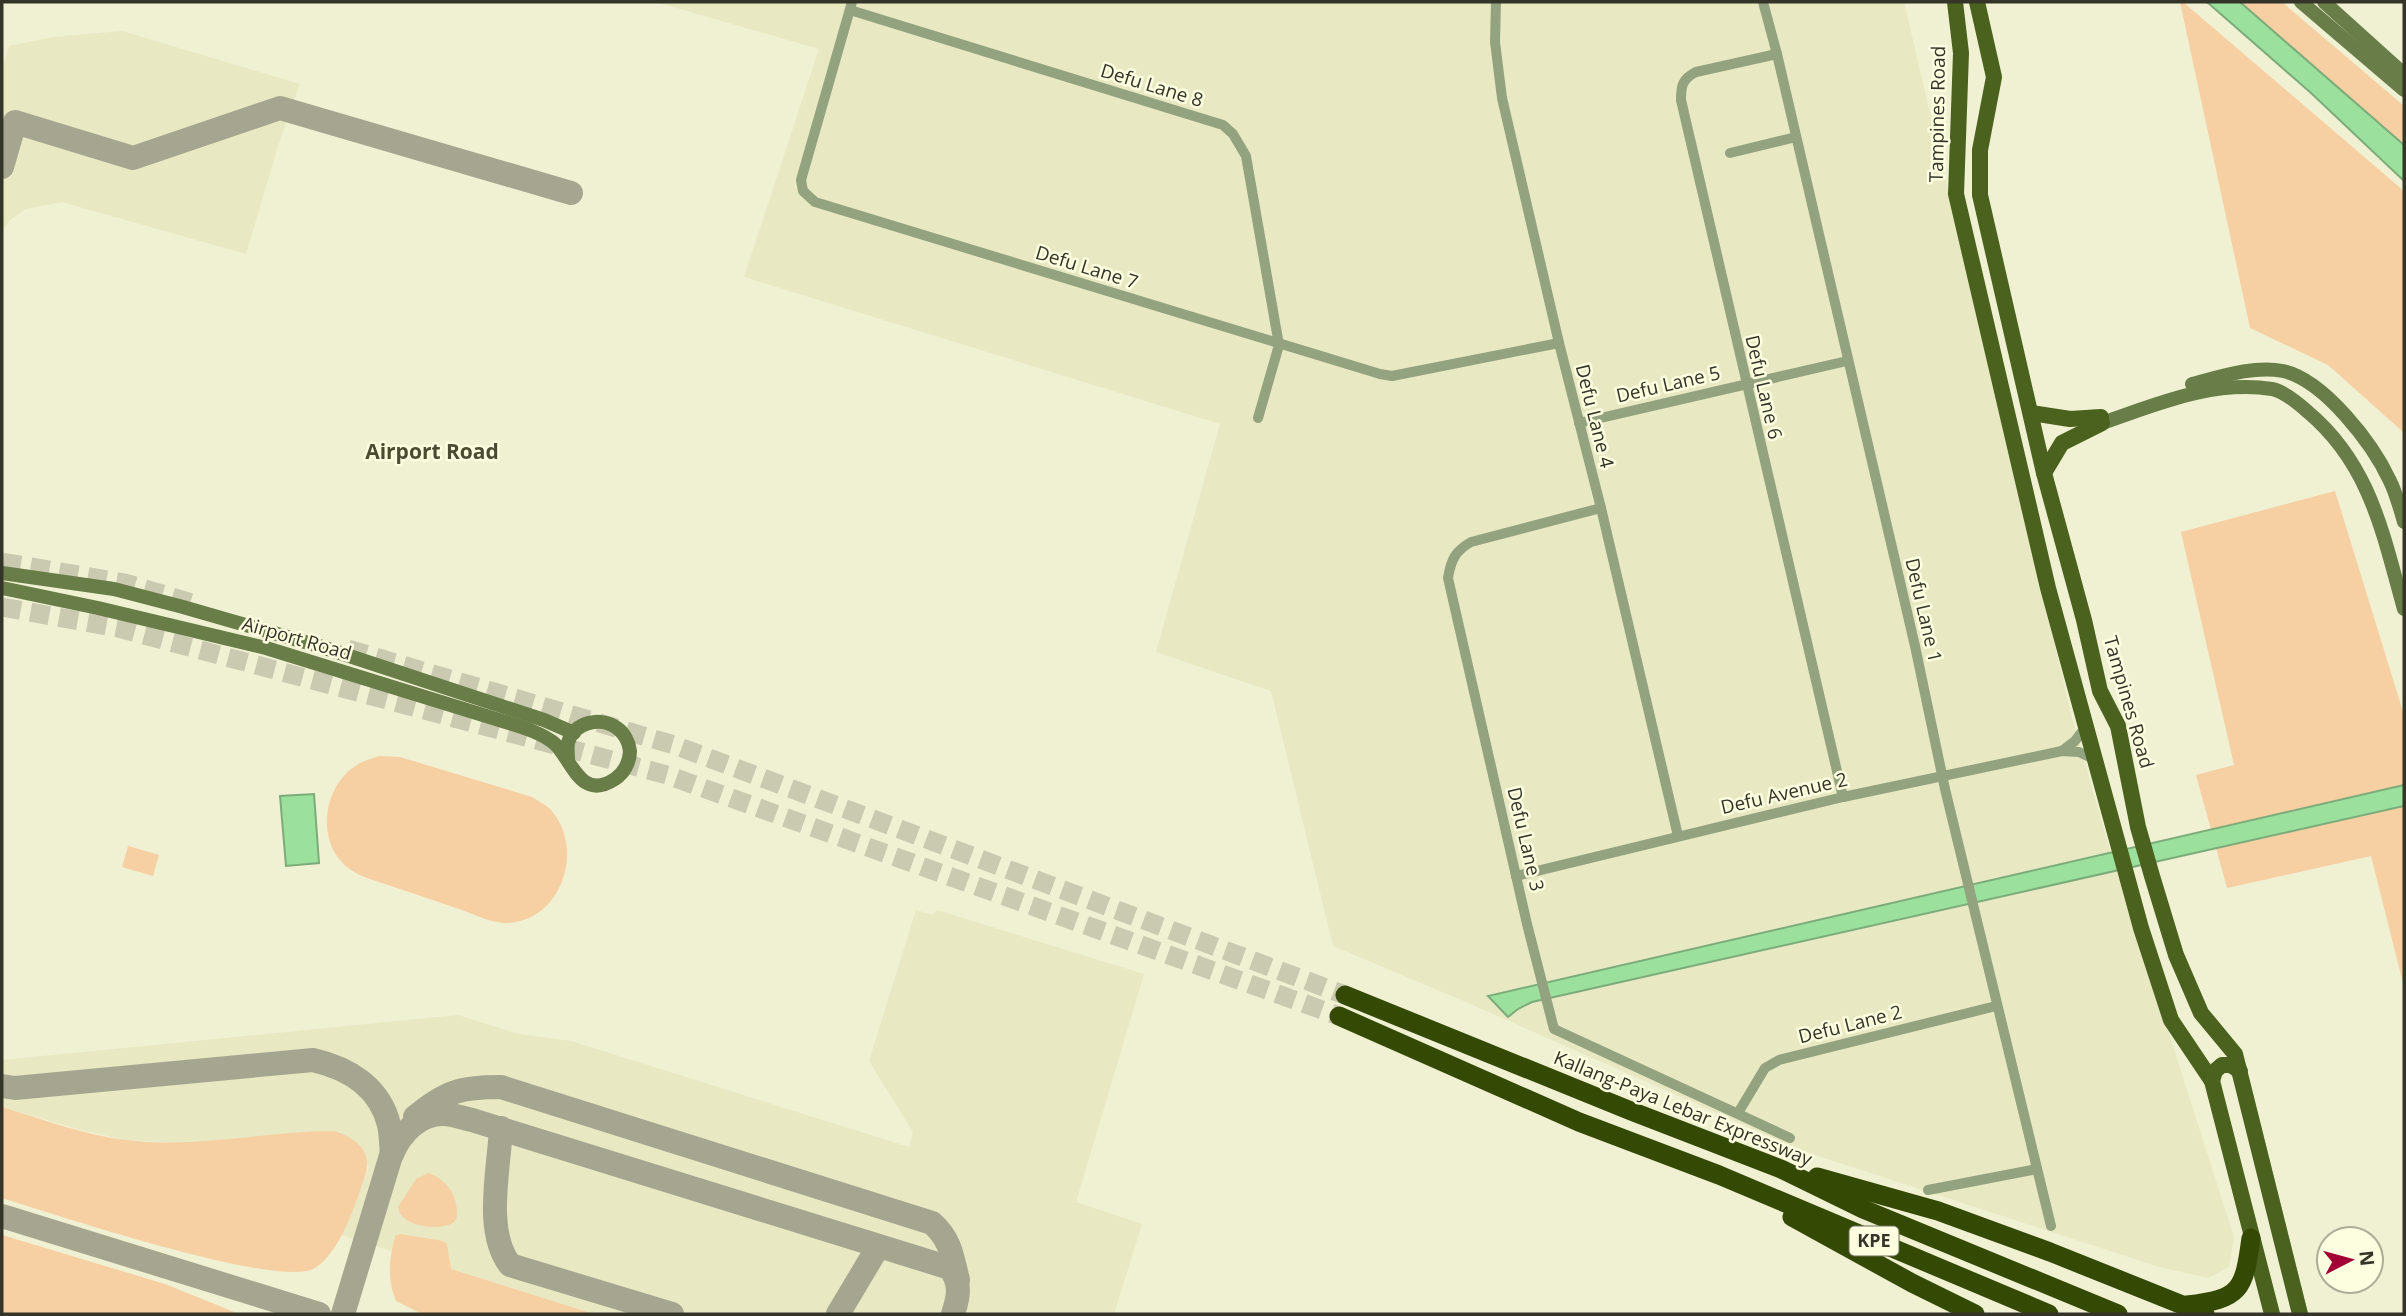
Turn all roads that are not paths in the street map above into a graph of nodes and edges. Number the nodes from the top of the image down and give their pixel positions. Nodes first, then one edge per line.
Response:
1 (1496, 2) edge
2 (1763, 2) edge
3 (1955, 2) edge
4 (1977, 2) edge
5 (2301, 2) edge
6 (2324, 2) edge
7 (851, 6) edge
8 (1777, 54) junction
9 (2404, 74) edge
10 (2404, 90) edge
11 (1796, 136) junction
12 (1730, 153) dead end
13 (1559, 343) junction
14 (1279, 345) junction
15 (1847, 361) junction
16 (1746, 384) junction
17 (2031, 413) junction
18 (1258, 418) dead end
19 (2101, 420) junction
20 (1579, 423) junction
21 (2045, 473) junction
22 (1601, 508) junction
23 (2404, 520) edge
24 (2, 573) edge
25 (2, 588) edge
26 (2404, 609) edge
27 (2087, 725) junction
28 (574, 733) junction
29 (2062, 751) junction
30 (568, 760) junction
31 (2096, 760) junction
32 (1942, 775) junction
33 (1843, 797) junction
34 (1678, 836) junction
35 (1516, 876) junction
36 (1345, 995) tunnel mouth
37 (1996, 1006) junction
38 (1339, 1016) tunnel mouth
39 (2240, 1071) junction
40 (2212, 1081) junction
41 (1738, 1113) junction
42 (1790, 1138) dead end
43 (1780, 1169) junction
44 (2037, 1169) junction
45 (1744, 1186) junction
46 (1928, 1190) dead end
47 (2051, 1226) dead end
48 (2251, 1238) junction
49 (2293, 1283) junction
50 (2185, 1305) junction
51 (1975, 1314) edge
52 (2049, 1314) edge
53 (2118, 1314) edge
54 (2204, 1314) edge
55 (2272, 1314) edge
56 (2300, 1314) edge
57 (2309, 1314) edge

1 - 13 street, Defu Lane 4
2 - 8 street, Defu Lane 1
3 - 27 main road, Tampines Road
4 - 17 main road, Tampines Road
5 - 10 main road
6 - 9 main road
7 - 14 street, Defu Lane 8
7 - 14 street, Defu Lane 7
8 - 11 street, Defu Lane 1
8 - 16 street, Defu Lane 6
11 - 12 street
11 - 15 street, Defu Lane 1
13 - 14 street, Defu Lane 7
13 - 20 street, Defu Lane 4
14 - 18 street
15 - 16 street, Defu Lane 5
15 - 32 street, Defu Lane 1
16 - 20 street, Defu Lane 5
16 - 33 street, Defu Lane 6
17 - 19 main road
17 - 21 main road, Tampines Road
19 - 21 main road
19 - 23 main road
19 - 26 main road
20 - 22 street, Defu Lane 4
21 - 39 main road, Tampines Road
22 - 34 street, Defu Lane 4
22 - 35 street, Defu Lane 3
24 - 28 main road, Airport Road
25 - 30 main road, Airport Road
27 - 29 street
27 - 31 main road, Tampines Road
28 - 30 main road
28 - 30 main road, Airport Road
29 - 31 street, Defu Avenue 2
29 - 32 street, Defu Avenue 2
31 - 40 main road, Tampines Road
32 - 33 street, Defu Avenue 2
32 - 37 street, Defu Lane 1
33 - 34 street, Defu Avenue 2
34 - 35 street, Defu Avenue 2
35 - 41 street, Defu Lane 3
36 - 43 highway, Kallang-Paya Lebar Expressway / KPE
37 - 41 street, Defu Lane 2
37 - 44 street, Defu Lane 1
38 - 45 highway, KPE
39 - 40 main road
39 - 49 main road, Tampines Road
40 - 48 main road, Tampines Road
41 - 42 street, Defu Lane 3
43 - 50 highway
43 - 53 highway, Kallang-Paya Lebar Expressway / KPE
44 - 46 street
44 - 47 street, Defu Lane 1
45 - 51 highway
45 - 52 highway, KPE
48 - 50 highway
48 - 55 main road, Tampines Road
49 - 56 main road, Tampines Road
49 - 57 main road
50 - 54 highway

